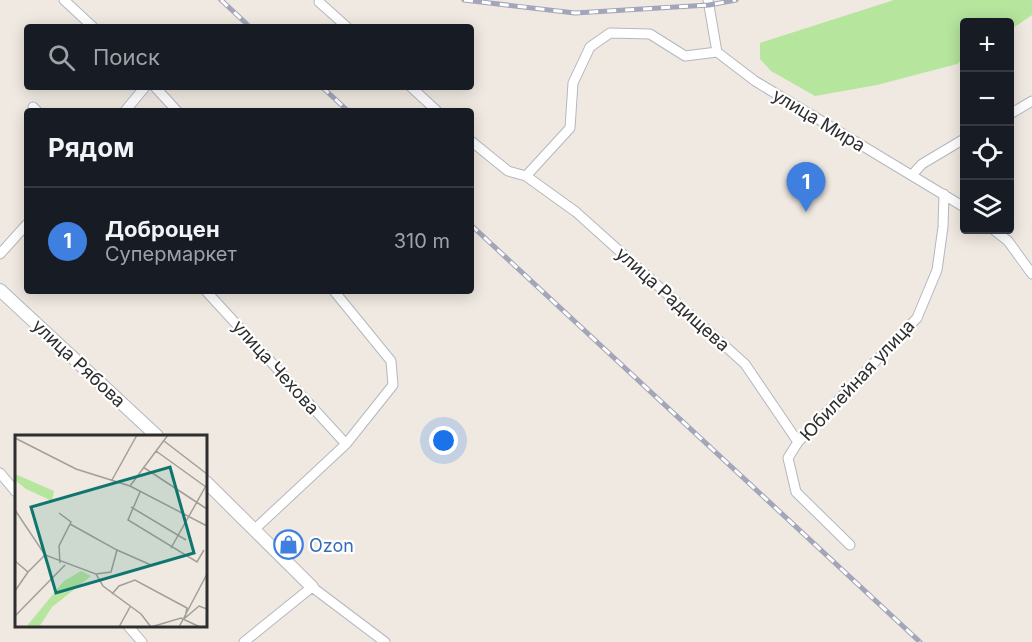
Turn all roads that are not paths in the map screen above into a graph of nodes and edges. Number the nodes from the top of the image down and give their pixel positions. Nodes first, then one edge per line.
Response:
1 (64, 0) edge
2 (319, 2) dead end
3 (709, 2) edge
4 (90, 24) edge
5 (344, 24) edge
6 (717, 52) junction
7 (142, 90) edge
8 (158, 90) edge
9 (414, 90) edge
10 (1032, 101) edge
11 (128, 108) edge
12 (174, 108) edge
13 (434, 108) edge
14 (1014, 112) edge
15 (960, 141) edge
16 (474, 143) edge
17 (912, 175) junction
18 (526, 176) junction
19 (944, 194) junction
20 (960, 204) edge
21 (24, 227) edge
22 (999, 234) edge
23 (0, 254) edge
24 (1032, 274) edge
25 (0, 290) edge
26 (209, 294) edge
27 (336, 294) edge
28 (156, 435) edge
29 (798, 442) junction
30 (346, 444) junction
31 (0, 473) edge
32 (207, 483) edge
33 (15, 491) edge
34 (256, 528) junction
35 (850, 545) dead end
36 (312, 587) junction
37 (129, 627) edge
38 (142, 642) edge
39 (244, 642) edge
40 (385, 642) edge

1 - 4 street
2 - 5 street
3 - 6 street
6 - 17 street, улица Мира
6 - 18 street
7 - 11 street
8 - 12 street
9 - 13 street
10 - 14 street
15 - 17 street
16 - 18 street, улица Радищева
17 - 19 street, улица Мира
18 - 29 street, улица Радищева
19 - 20 street, улица Мира
19 - 29 street, Юбилейная улица
21 - 23 street
22 - 24 street
25 - 28 street, улица Рябова
26 - 30 street, улица Чехова
27 - 30 street
29 - 35 street, Юбилейная улица
30 - 34 street
31 - 33 street
32 - 34 street
34 - 36 street
36 - 39 street
36 - 40 street
37 - 38 street

